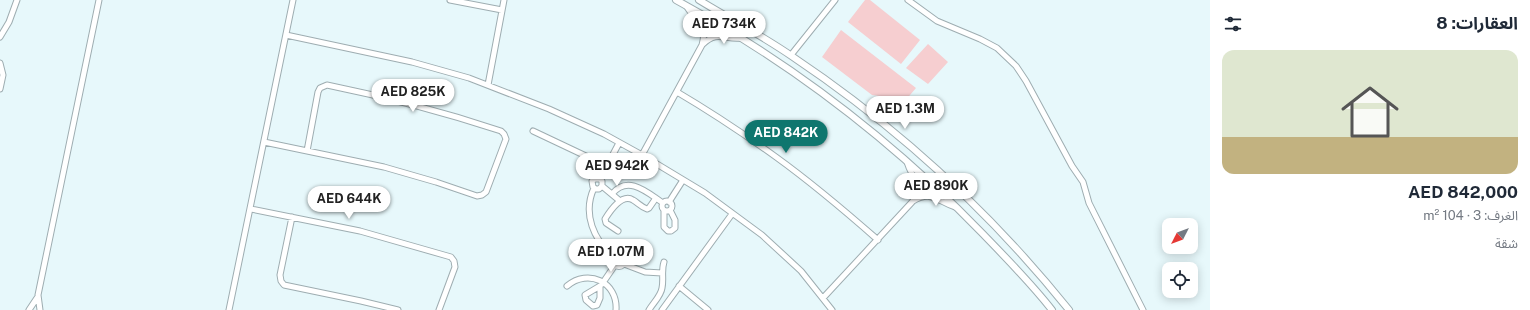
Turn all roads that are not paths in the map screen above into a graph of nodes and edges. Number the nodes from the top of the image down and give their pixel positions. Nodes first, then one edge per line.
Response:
1 (17, 0) edge
2 (99, 0) edge
3 (293, 0) edge
4 (450, 0) edge
5 (504, 0) edge
6 (676, 0) edge
7 (699, 0) edge
8 (835, 0) edge
9 (908, 0) edge
10 (687, 6) junction
11 (502, 10) junction
12 (286, 36) junction
13 (0, 37) edge
14 (741, 38) junction
15 (702, 45) junction
16 (791, 55) junction
17 (0, 63) edge
18 (488, 85) junction
19 (0, 89) edge
20 (678, 92) junction
21 (533, 131) dead end
22 (264, 142) junction
23 (619, 143) junction
24 (307, 151) junction
25 (642, 155) junction
26 (906, 161) junction
27 (606, 166) junction
28 (600, 179) junction
29 (683, 180) junction
30 (602, 186) junction
31 (594, 188) junction
32 (612, 194) junction
33 (656, 198) junction
34 (620, 201) junction
35 (669, 202) junction
36 (912, 202) junction
37 (663, 203) junction
38 (958, 208) junction
39 (251, 209) junction
40 (670, 210) junction
41 (664, 211) junction
42 (732, 214) junction
43 (292, 217) junction
44 (618, 232) dead end
45 (878, 240) junction
46 (614, 258) junction
47 (664, 262) dead end
48 (624, 264) junction
49 (616, 265) junction
50 (662, 273) junction
51 (602, 284) junction
52 (567, 286) dead end
53 (679, 286) junction
54 (38, 295) junction
55 (824, 298) junction
56 (439, 309) edge
57 (29, 310) edge
58 (36, 310) edge
59 (40, 310) edge
60 (229, 310) edge
61 (398, 310) edge
62 (616, 310) edge
63 (649, 310) edge
64 (662, 310) edge
65 (708, 310) edge
66 (832, 310) edge
67 (1052, 310) edge
68 (1069, 310) edge
69 (1143, 310) edge

1 - 13 street
2 - 54 street
3 - 12 street
4 - 11 street
5 - 11 street
6 - 10 street
7 - 16 street
8 - 16 street
9 - 69 street
10 - 14 street
10 - 15 street
11 - 18 street
12 - 18 street
12 - 22 street
14 - 15 street
14 - 26 street
15 - 20 street
16 - 68 street
17 - 19 street
18 - 23 street
20 - 25 street
20 - 45 street
21 - 27 street
22 - 24 street
22 - 39 street
23 - 25 street
23 - 27 street
24 - 24 street
25 - 29 street
26 - 36 street
26 - 38 street
27 - 28 street
28 - 30 street
28 - 31 street
29 - 35 street
29 - 42 street
30 - 31 street
30 - 32 street
31 - 46 street
32 - 33 street
32 - 34 street
33 - 34 street
33 - 37 street
34 - 44 street
35 - 37 street
35 - 40 street
36 - 38 street
36 - 45 street
37 - 41 street
38 - 67 street
39 - 43 street
39 - 60 street
40 - 41 street
40 - 41 street
42 - 53 street
42 - 55 street
43 - 56 street
43 - 61 street
45 - 55 street
46 - 48 street
46 - 49 street
47 - 50 street
48 - 49 street
48 - 50 street
49 - 51 street
50 - 63 street
51 - 52 street
51 - 62 street
53 - 64 street
53 - 65 street
54 - 57 street
54 - 59 street
55 - 66 street
57 - 58 street

